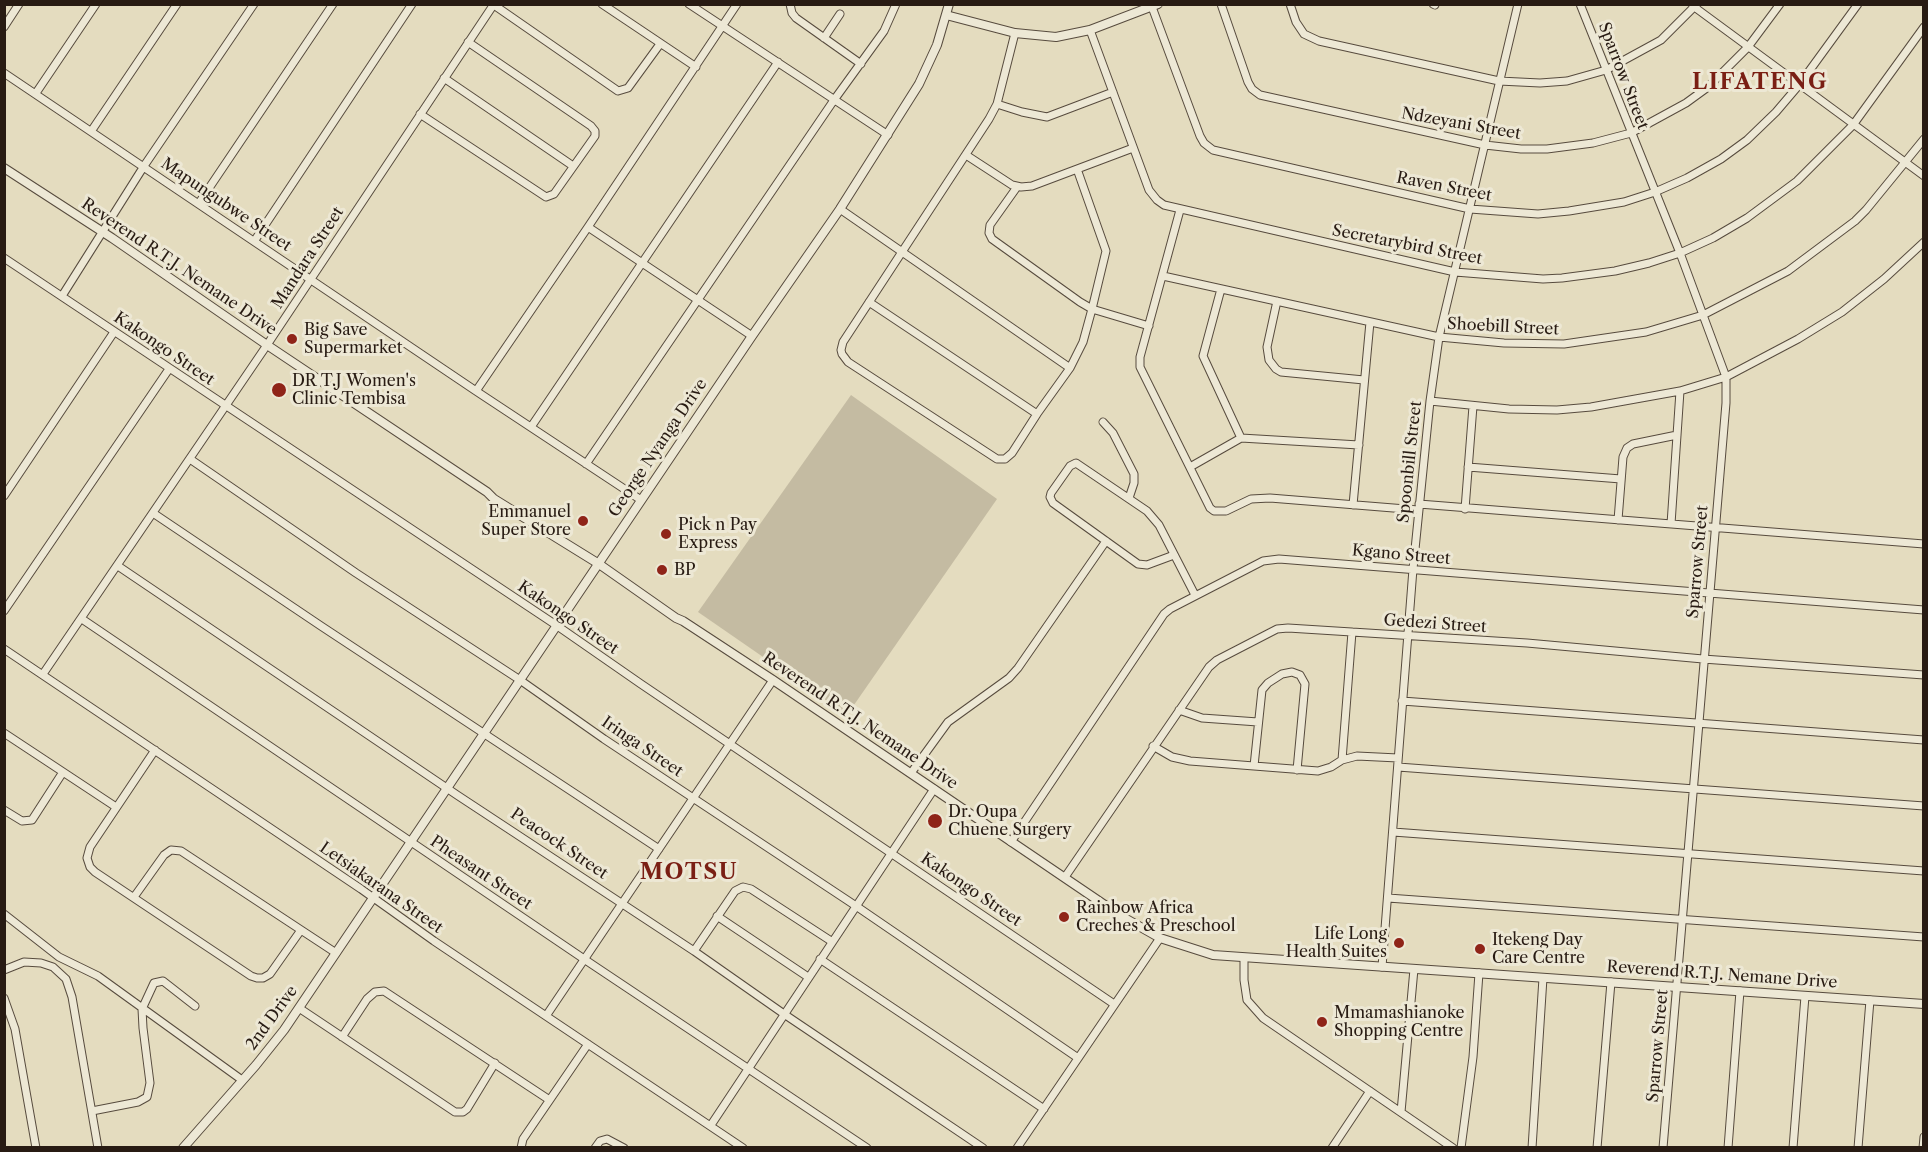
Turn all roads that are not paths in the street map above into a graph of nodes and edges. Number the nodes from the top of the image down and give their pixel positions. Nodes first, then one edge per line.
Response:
1 (19, 4) edge
2 (96, 4) edge
3 (177, 4) edge
4 (254, 4) edge
5 (333, 4) edge
6 (412, 4) edge
7 (602, 4) edge
8 (689, 4) edge
9 (737, 4) edge
10 (790, 4) edge
11 (896, 4) edge
12 (949, 4) edge
13 (1221, 4) edge
14 (1290, 4) edge
15 (1518, 4) edge
16 (1580, 4) edge
17 (1780, 4) edge
18 (1858, 4) edge
19 (494, 5) edge
20 (1694, 5) edge
21 (1155, 6) edge
22 (840, 14) dead end
23 (946, 15) junction
24 (4, 27) edge
25 (723, 27) junction
26 (1923, 27) edge
27 (1090, 30) junction
28 (1015, 33) junction
29 (824, 38) junction
30 (468, 42) junction
31 (660, 44) junction
32 (1748, 47) junction
33 (778, 62) junction
34 (861, 64) junction
35 (696, 67) junction
36 (1606, 70) junction
37 (4, 72) edge
38 (444, 78) junction
39 (1499, 81) junction
40 (1799, 85) junction
41 (1113, 92) junction
42 (36, 93) junction
43 (834, 100) junction
44 (997, 104) junction
45 (420, 114) junction
46 (1853, 124) junction
47 (92, 130) junction
48 (1630, 133) junction
49 (888, 135) junction
50 (1923, 139) edge
51 (1485, 145) junction
52 (1133, 148) junction
53 (966, 155) junction
54 (1906, 163) junction
55 (144, 166) junction
56 (573, 166) junction
57 (4, 168) edge
58 (1077, 169) junction
59 (1923, 176) edge
60 (1017, 187) junction
61 (1654, 192) junction
62 (198, 203) junction
63 (1470, 209) junction
64 (840, 210) junction
65 (1180, 210) junction
66 (588, 227) junction
67 (102, 231) junction
68 (255, 240) junction
69 (1923, 242) edge
70 (902, 252) junction
71 (1680, 253) junction
72 (4, 258) edge
73 (642, 263) junction
74 (1455, 272) junction
75 (1163, 276) junction
76 (311, 279) junction
77 (1221, 289) junction
78 (62, 296) junction
79 (697, 300) junction
80 (1277, 301) junction
81 (869, 302) junction
82 (1092, 309) junction
83 (1703, 315) junction
84 (1370, 322) junction
85 (1149, 326) junction
86 (114, 332) junction
87 (752, 336) junction
88 (1439, 337) junction
89 (267, 345) junction
90 (1070, 368) junction
91 (169, 369) junction
92 (1726, 377) junction
93 (1364, 380) junction
94 (476, 391) junction
95 (1680, 391) junction
96 (1430, 400) junction
97 (225, 406) junction
98 (1473, 406) junction
99 (1037, 414) junction
100 (1103, 422) dead end
101 (531, 427) junction
102 (1677, 435) junction
103 (1241, 438) junction
104 (1359, 445) junction
105 (190, 459) junction
106 (586, 464) junction
107 (1190, 467) junction
108 (1468, 467) junction
109 (1621, 479) junction
110 (4, 496) edge
111 (1129, 498) junction
112 (641, 500) junction
113 (1353, 505) junction
114 (1419, 507) junction
115 (1464, 509) junction
116 (153, 513) junction
117 (1618, 520) junction
118 (1671, 524) junction
119 (1714, 528) junction
120 (1106, 542) junction
121 (1923, 544) edge
122 (1174, 555) junction
123 (600, 562) junction
124 (118, 566) junction
125 (1413, 569) junction
126 (1709, 592) junction
127 (1196, 595) junction
128 (1923, 610) edge
129 (4, 611) edge
130 (82, 619) junction
131 (556, 626) junction
132 (1352, 632) junction
133 (1408, 636) junction
134 (4, 649) edge
135 (1703, 659) junction
136 (43, 674) junction
137 (1923, 675) edge
138 (520, 680) junction
139 (773, 680) junction
140 (1402, 701) junction
141 (1179, 710) junction
142 (1257, 722) junction
143 (1698, 724) junction
144 (4, 733) edge
145 (483, 733) junction
146 (1923, 740) edge
147 (731, 744) junction
148 (1153, 746) junction
149 (155, 750) junction
150 (1342, 760) junction
151 (1398, 763) junction
152 (1254, 766) junction
153 (1297, 770) junction
154 (63, 772) junction
155 (911, 773) junction
156 (446, 788) junction
157 (934, 789) junction
158 (1693, 789) junction
159 (694, 798) junction
160 (1923, 806) edge
161 (116, 807) junction
162 (4, 810) edge
163 (1393, 832) junction
164 (411, 842) junction
165 (1011, 842) junction
166 (659, 849) junction
167 (891, 853) junction
168 (1689, 853) junction
169 (1923, 871) edge
170 (1065, 878) junction
171 (134, 897) junction
172 (373, 898) junction
173 (1388, 898) junction
174 (622, 905) junction
175 (856, 906) junction
176 (4, 914) edge
177 (717, 916) junction
178 (1683, 919) junction
179 (301, 930) junction
180 (1923, 937) edge
181 (1160, 938) junction
182 (831, 941) junction
183 (694, 951) junction
184 (336, 953) junction
185 (59, 957) junction
186 (1244, 958) junction
187 (584, 959) junction
188 (820, 959) junction
189 (53, 967) junction
190 (1382, 967) junction
191 (1414, 969) junction
192 (4, 970) edge
193 (1479, 973) junction
194 (808, 977) junction
195 (1543, 978) junction
196 (1611, 982) junction
197 (1677, 987) junction
198 (1740, 991) junction
199 (1805, 996) junction
200 (4, 998) edge
201 (1870, 1000) junction
202 (1114, 1004) junction
203 (1923, 1004) edge
204 (195, 1006) dead end
205 (299, 1008) junction
206 (142, 1009) junction
207 (784, 1014) junction
208 (546, 1016) junction
209 (342, 1037) junction
210 (588, 1044) junction
211 (1078, 1058) junction
212 (495, 1063) junction
213 (748, 1068) junction
214 (243, 1080) junction
215 (1370, 1091) junction
216 (548, 1100) junction
217 (1044, 1109) junction
218 (92, 1111) junction
219 (1401, 1112) junction
220 (711, 1125) junction
221 (1923, 1137) edge
222 (36, 1148) edge
223 (98, 1148) edge
224 (183, 1148) edge
225 (521, 1148) edge
226 (595, 1148) edge
227 (624, 1148) edge
228 (743, 1148) edge
229 (867, 1148) edge
230 (983, 1148) edge
231 (1017, 1148) edge
232 (1332, 1148) edge
233 (1453, 1148) edge
234 (1461, 1148) edge
235 (1532, 1148) edge
236 (1597, 1148) edge
237 (1663, 1148) edge
238 (1728, 1148) edge
239 (1793, 1148) edge
240 (1858, 1148) edge
241 (1923, 1148) edge

1 - 24 street
2 - 42 street
3 - 47 street
4 - 55 street
5 - 62 street
6 - 68 street
7 - 31 street
8 - 25 street
9 - 25 street
10 - 29 street
11 - 34 street
12 - 23 street, George Nyanga Drive
13 - 51 street, Ndzeyani Street
14 - 39 street
15 - 39 street, Spoonbill Street
16 - 36 street, Sparrow Street
17 - 32 street, Ndzeyani Street
18 - 40 street, Raven Street
19 - 30 street, Mandara Street
19 - 31 street
20 - 32 street
20 - 36 street
21 - 27 street
21 - 63 street, Raven Street
22 - 29 street
23 - 28 street
23 - 49 street, George Nyanga Drive
25 - 33 street
25 - 35 street
26 - 46 street, Secretarybird Street
27 - 28 street
27 - 41 street, Secretarybird Street
28 - 44 street
29 - 34 street
30 - 38 street, Mandara Street
30 - 56 street
31 - 35 street
32 - 40 street
32 - 48 street, Ndzeyani Street
33 - 43 street
33 - 73 street
34 - 43 street
35 - 66 street
36 - 39 street
36 - 48 street, Sparrow Street
37 - 42 street, Mapungubwe Street
38 - 45 street, Mandara Street
38 - 56 street
39 - 51 street, Spoonbill Street
40 - 46 street
40 - 61 street, Raven Street
41 - 44 street
41 - 52 street, Secretarybird Street
42 - 47 street, Mapungubwe Street
43 - 49 street
43 - 79 street
44 - 53 street
45 - 56 street
45 - 76 street, Mandara Street
46 - 54 street
46 - 71 street, Secretarybird Street
47 - 55 street, Mapungubwe Street
48 - 51 street, Ndzeyani Street
48 - 61 street, Sparrow Street
49 - 64 street, George Nyanga Drive
50 - 54 street, Shoebill Street
51 - 63 street, Spoonbill Street
52 - 58 street
52 - 65 street, Secretarybird Street
53 - 60 street
53 - 70 street
54 - 59 street
54 - 83 street, Shoebill Street
55 - 62 street, Mapungubwe Street
55 - 67 street
57 - 67 street, Reverend R.T.J. Nemane Drive
58 - 60 street
58 - 82 street
60 - 82 street
61 - 63 street, Raven Street
61 - 71 street, Sparrow Street
62 - 68 street, Mapungubwe Street
63 - 74 street, Spoonbill Street
64 - 70 street
64 - 87 street, George Nyanga Drive
65 - 74 street, Secretarybird Street
65 - 75 street
66 - 73 street
66 - 94 street
67 - 78 street
67 - 89 street, Reverend R.T.J. Nemane Drive
68 - 76 street, Mapungubwe Street
69 - 92 street
70 - 81 street
70 - 90 street
71 - 74 street, Secretarybird Street
71 - 83 street, Sparrow Street
72 - 78 street, Kakongo Street
73 - 79 street
73 - 101 street
74 - 88 street, Spoonbill Street
75 - 77 street, Shoebill Street
75 - 85 street
76 - 89 street, Mandara Street
76 - 94 street, Mapungubwe Street
77 - 80 street, Shoebill Street
77 - 103 street
78 - 86 street, Kakongo Street
79 - 87 street
79 - 106 street
80 - 84 street, Shoebill Street
80 - 93 street
81 - 99 street
81 - 99 street
82 - 85 street
82 - 90 street
83 - 88 street, Shoebill Street
83 - 92 street, Sparrow Street
84 - 88 street, Shoebill Street
84 - 93 street
85 - 107 street
86 - 91 street, Kakongo Street
86 - 110 street
87 - 112 street, George Nyanga Drive
88 - 96 street, Spoonbill Street
89 - 97 street, Mandara Street
89 - 123 street, Reverend R.T.J. Nemane Drive
90 - 99 street
91 - 97 street, Kakongo Street
91 - 129 street
92 - 95 street
92 - 119 street, Sparrow Street
93 - 104 street
94 - 101 street, Mapungubwe Street
95 - 98 street
95 - 102 street
96 - 98 street
96 - 114 street, Spoonbill Street
97 - 105 street, Mandara Street
97 - 131 street, Kakongo Street
98 - 108 street
100 - 111 street
101 - 106 street, Mapungubwe Street
102 - 109 street
102 - 118 street
103 - 104 street
103 - 107 street
104 - 113 street
105 - 116 street, Mandara Street
105 - 138 street, Iringa Street
106 - 112 street, Mapungubwe Street
107 - 113 street
108 - 109 street
108 - 115 street
109 - 117 street
111 - 120 street
111 - 122 street
112 - 123 street, George Nyanga Drive
113 - 114 street
114 - 115 street
114 - 125 street, Spoonbill Street
115 - 117 street
116 - 124 street, Mandara Street
116 - 145 street
117 - 118 street
118 - 119 street
119 - 121 street
119 - 126 street, Sparrow Street
120 - 122 street
120 - 155 street
122 - 127 street
123 - 131 street, George Nyanga Drive
123 - 139 street, Reverend R.T.J. Nemane Drive
124 - 130 street, Mandara Street
124 - 156 street, Peacock Street
125 - 126 street, Kgano Street
125 - 127 street, Kgano Street
125 - 133 street, Spoonbill Street
126 - 128 street, Kgano Street
126 - 135 street, Sparrow Street
127 - 165 street, Kgano Street
130 - 136 street, Mandara Street
130 - 164 street, Pheasant Street
131 - 138 street, George Nyanga Drive
131 - 147 street, Kakongo Street
132 - 133 street, Gedezi Street
132 - 141 street, Gedezi Street
132 - 150 street
133 - 135 street, Gedezi Street
133 - 140 street, Spoonbill Street
134 - 136 street, Letsiakarana Street
135 - 137 street, Gedezi Street
135 - 143 street, Sparrow Street
136 - 149 street, Letsiakarana Street
138 - 145 street, George Nyanga Drive
138 - 159 street, Iringa Street
139 - 147 street
139 - 155 street, Reverend R.T.J. Nemane Drive
140 - 143 street
140 - 151 street, Spoonbill Street
141 - 142 street
141 - 148 street, Gedezi Street
142 - 152 street
142 - 153 street
143 - 146 street
143 - 158 street, Sparrow Street
144 - 154 street
145 - 156 street, George Nyanga Drive
145 - 166 street
147 - 159 street
147 - 167 street, Kakongo Street
148 - 152 street
148 - 170 street, Gedezi Street
149 - 161 street
149 - 172 street, Letsiakarana Street
150 - 151 street
150 - 153 street
151 - 158 street
151 - 163 street, Spoonbill Street
152 - 153 street
154 - 161 street
154 - 162 street
155 - 157 street, Reverend R.T.J. Nemane Drive
156 - 164 street, George Nyanga Drive
156 - 174 street, Peacock Street
157 - 165 street, Reverend R.T.J. Nemane Drive
157 - 167 street
158 - 160 street
158 - 168 street, Sparrow Street
159 - 166 street
159 - 175 street, Iringa Street
161 - 171 street
163 - 168 street
163 - 173 street, Spoonbill Street
164 - 172 street, George Nyanga Drive
164 - 187 street, Pheasant Street
165 - 170 street, Reverend R.T.J. Nemane Drive
166 - 174 street
167 - 175 street
167 - 202 street, Kakongo Street
168 - 169 street
168 - 178 street, Sparrow Street
170 - 181 street, Reverend R.T.J. Nemane Drive
171 - 179 street
171 - 179 street
172 - 184 street, 2nd Drive
172 - 208 street, Letsiakarana Street
173 - 178 street
173 - 190 street, Spoonbill Street
174 - 183 street, Peacock Street
174 - 187 street
175 - 182 street
175 - 211 street, Iringa Street
176 - 185 street
177 - 182 street
177 - 183 street
177 - 194 street
178 - 180 street
178 - 197 street, Sparrow Street
179 - 184 street
181 - 186 street, Reverend R.T.J. Nemane Drive
181 - 202 street
182 - 188 street
183 - 207 street, Peacock Street
184 - 205 street, 2nd Drive
185 - 189 street
185 - 206 street
186 - 190 street, Reverend R.T.J. Nemane Drive
186 - 215 street
187 - 208 street
187 - 213 street, Pheasant Street
188 - 194 street
188 - 217 street
189 - 192 street
189 - 218 street
190 - 191 street, Reverend R.T.J. Nemane Drive
191 - 193 street, Reverend R.T.J. Nemane Drive
191 - 219 street
193 - 195 street, Reverend R.T.J. Nemane Drive
193 - 234 street
194 - 207 street
195 - 196 street, Reverend R.T.J. Nemane Drive
195 - 235 street
196 - 197 street, Reverend R.T.J. Nemane Drive
196 - 236 street
197 - 198 street, Reverend R.T.J. Nemane Drive
197 - 237 street, Sparrow Street
198 - 199 street, Reverend R.T.J. Nemane Drive
198 - 238 street
199 - 201 street, Reverend R.T.J. Nemane Drive
199 - 239 street
200 - 222 street
201 - 203 street, Reverend R.T.J. Nemane Drive
201 - 240 street
202 - 211 street
204 - 206 street
205 - 209 street
205 - 214 street, 2nd Drive
206 - 214 street
206 - 218 street
207 - 213 street
207 - 230 street, Peacock Street
208 - 210 street, Letsiakarana Street
209 - 212 street
209 - 212 street
210 - 216 street
210 - 220 street, Letsiakarana Street
211 - 217 street
212 - 216 street
213 - 220 street
213 - 229 street, Pheasant Street
214 - 224 street, 2nd Drive
215 - 219 street
215 - 232 street
216 - 225 street
217 - 231 street
218 - 223 street
219 - 233 street
220 - 228 street, Letsiakarana Street
221 - 241 street
226 - 227 street

